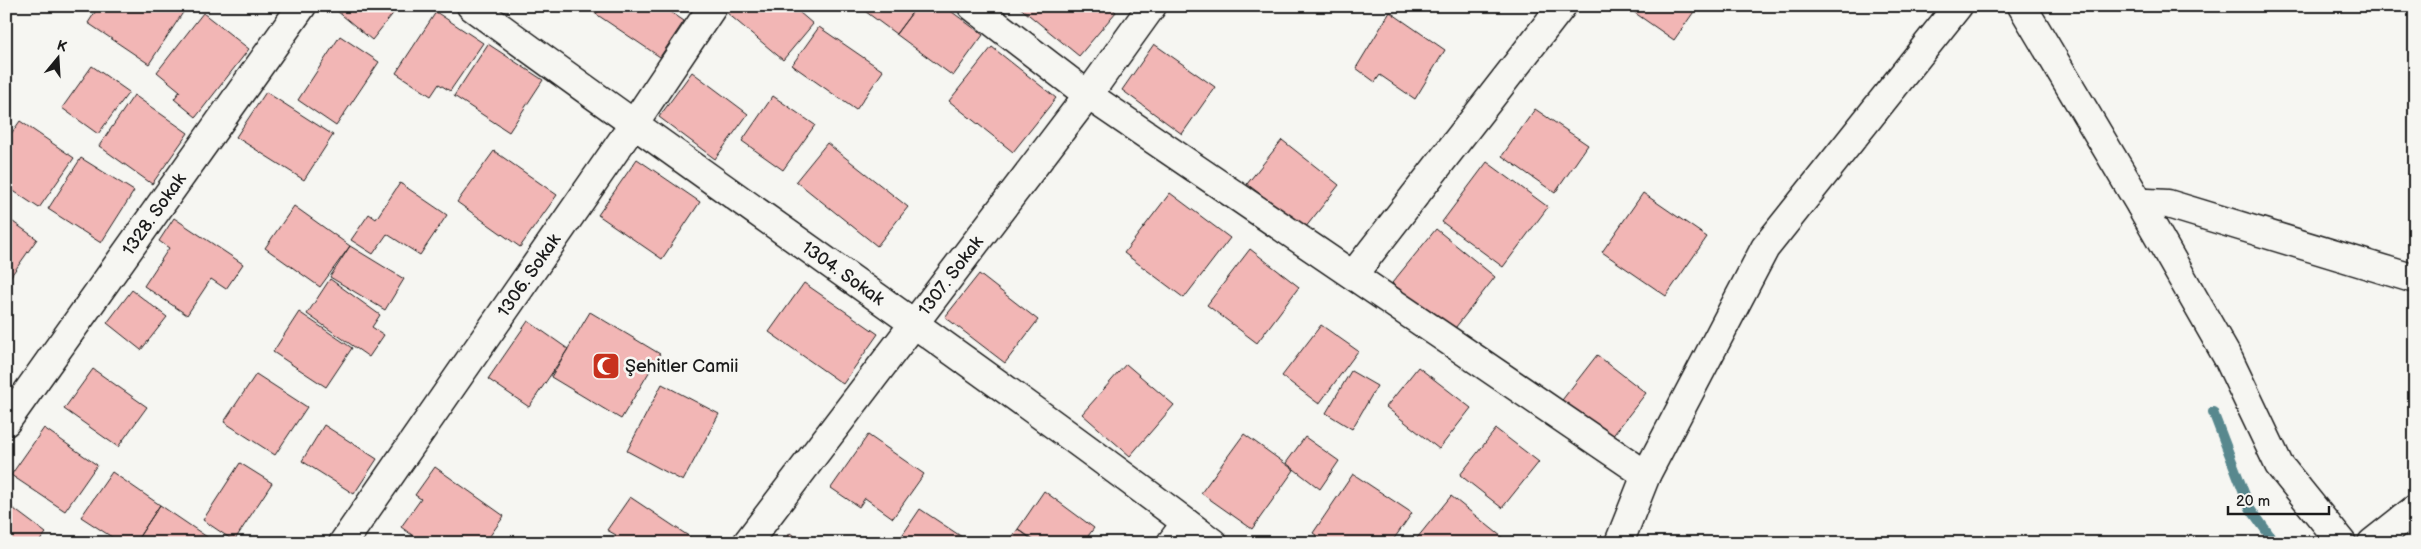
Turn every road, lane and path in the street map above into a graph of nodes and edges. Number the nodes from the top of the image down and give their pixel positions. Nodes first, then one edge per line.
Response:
1 (302, 6) edge
2 (471, 6) edge
3 (713, 6) edge
4 (972, 6) edge
5 (1152, 6) edge
6 (1562, 6) edge
7 (1958, 6) edge
8 (2022, 6) edge
9 (1088, 95) junction
10 (633, 125) junction
11 (2141, 206) junction
12 (1353, 275) junction
13 (2415, 279) edge
14 (914, 324) junction
15 (6, 422) edge
16 (1646, 475) junction
17 (2415, 509) edge
18 (1179, 533) edge
19 (343, 543) edge
20 (747, 543) edge
21 (1212, 543) edge
22 (1619, 543) edge
23 (2342, 543) edge
24 (2372, 543) edge

1 - 15 street, 1328. Sokak
2 - 10 street, 1304. Sokak
3 - 10 street, 1306. Sokak
4 - 9 street
5 - 9 street, 1307. Sokak
6 - 12 street
7 - 16 street
8 - 11 street
9 - 12 street
9 - 14 street, 1307. Sokak
10 - 14 street, 1304. Sokak
10 - 19 street, 1306. Sokak
11 - 13 street
11 - 23 street
12 - 16 street
14 - 18 street, 1304. Sokak
14 - 20 street, 1307. Sokak
16 - 22 street
17 - 24 street
18 - 21 street, 1304. Sokak

